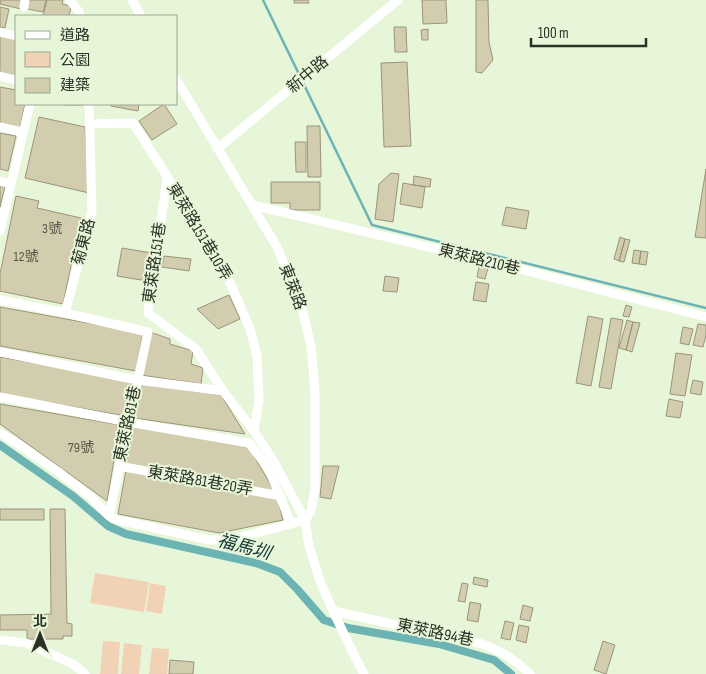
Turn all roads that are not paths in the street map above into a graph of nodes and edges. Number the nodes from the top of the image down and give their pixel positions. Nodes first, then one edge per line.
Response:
1 (70, 0) edge
2 (132, 0) edge
3 (398, 0) edge
4 (80, 15) edge
5 (140, 15) edge
6 (0, 32) edge
7 (15, 36) edge
8 (0, 76) edge
9 (15, 80) edge
10 (178, 82) edge
11 (30, 105) edge
12 (89, 105) edge
13 (90, 124) junction
14 (0, 127) edge
15 (23, 132) junction
16 (217, 149) junction
17 (167, 178) junction
18 (0, 181) edge
19 (11, 184) junction
20 (252, 205) junction
21 (0, 230) edge
22 (0, 300) edge
23 (65, 313) junction
24 (706, 317) edge
25 (0, 352) edge
26 (137, 380) junction
27 (223, 391) junction
28 (0, 397) edge
29 (128, 422) junction
30 (254, 431) junction
31 (0, 433) edge
32 (119, 466) junction
33 (281, 496) junction
34 (109, 516) junction
35 (305, 520) junction
36 (291, 524) junction
37 (333, 611) junction
38 (0, 640) edge
39 (85, 674) edge
40 (364, 674) edge
41 (530, 674) edge

1 - 4 street
2 - 5 street
3 - 16 street, 新中路
6 - 7 street
8 - 9 street
10 - 16 street, 東萊路
11 - 15 street
12 - 13 street, 菊東路
13 - 17 street
13 - 23 street, 菊東路
14 - 15 street
15 - 19 street
16 - 20 street, 東萊路
17 - 27 street, 東萊路151巷
17 - 30 street, 東萊路151巷10弄
18 - 19 street
19 - 21 street
20 - 24 street, 東萊路210巷
20 - 35 street, 東萊路
22 - 23 street
23 - 26 street, 東萊路81巷
25 - 26 street
26 - 27 street
26 - 29 street, 東萊路81巷
27 - 30 street, 東萊路151巷
28 - 29 street
29 - 32 street, 東萊路81巷
29 - 33 street
30 - 35 street, 東萊路151巷
31 - 34 street
32 - 33 street, 東萊路81巷20弄
32 - 34 street, 東萊路81巷
33 - 36 street
34 - 36 street
35 - 36 street
35 - 37 street
37 - 40 street
37 - 41 street, 東萊路94巷
38 - 39 street

